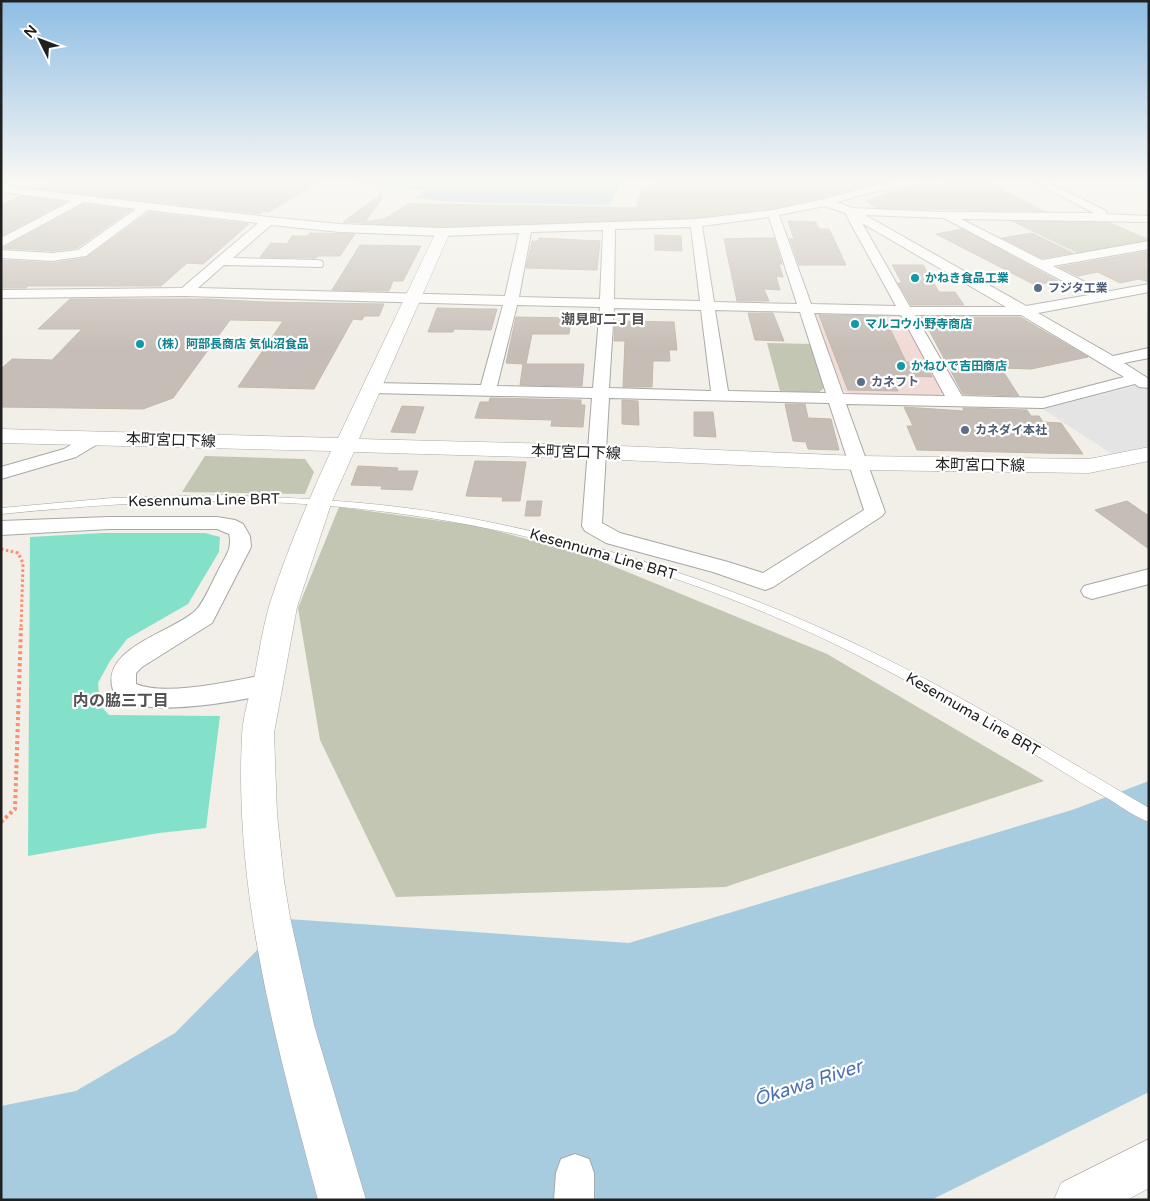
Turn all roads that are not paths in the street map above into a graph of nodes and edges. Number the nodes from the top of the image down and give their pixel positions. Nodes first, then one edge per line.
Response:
1 (15, 236) edge
2 (105, 236) edge
3 (250, 236) edge
4 (440, 236) edge
5 (525, 236) edge
6 (609, 236) edge
7 (698, 236) edge
8 (781, 236) edge
9 (864, 236) edge
10 (894, 236) edge
11 (985, 236) edge
12 (1, 244) edge
13 (1149, 246) edge
14 (1, 254) edge
15 (220, 261) junction
16 (317, 264) dead end
17 (1040, 264) junction
18 (1149, 288) edge
19 (185, 292) junction
20 (1, 294) edge
21 (1102, 296) junction
22 (412, 299) junction
23 (512, 300) junction
24 (608, 303) junction
25 (709, 305) junction
26 (805, 308) junction
27 (906, 310) junction
28 (1025, 311) junction
29 (1149, 353) edge
30 (1110, 361) junction
31 (1143, 383) edge
32 (372, 388) junction
33 (488, 389) junction
34 (600, 392) junction
35 (720, 395) junction
36 (836, 399) junction
37 (957, 402) junction
38 (1, 436) edge
39 (95, 438) junction
40 (347, 445) junction
41 (597, 452) junction
42 (1149, 454) edge
43 (858, 463) junction
44 (1, 473) edge
45 (320, 501) junction
46 (1, 511) edge
47 (1, 528) edge
48 (1149, 576) edge
49 (1092, 591) dead end
50 (270, 684) junction
51 (1149, 816) edge
52 (1149, 1162) edge
53 (342, 1200) edge
54 (1078, 1200) edge

1 - 12 street
2 - 14 street
3 - 15 street
4 - 22 street
5 - 23 street
6 - 24 street
7 - 25 street
8 - 26 street
9 - 27 street
10 - 28 street
11 - 17 street
13 - 17 street
15 - 16 street
15 - 19 street
17 - 21 street
18 - 21 street
19 - 20 street
19 - 22 street
21 - 28 street
22 - 23 street
22 - 32 street
23 - 24 street
23 - 33 street
24 - 25 street
24 - 34 street
25 - 26 street
25 - 35 street
26 - 27 street
26 - 36 street
27 - 28 street
27 - 37 street
28 - 30 street
29 - 30 street
30 - 31 street
31 - 37 street
32 - 33 street
32 - 40 street
33 - 34 street
34 - 35 street
34 - 41 street
35 - 36 street
36 - 37 street
36 - 43 street
38 - 39 street, 本町宮口下線
39 - 40 street, 本町宮口下線
39 - 44 street
40 - 41 street, 本町宮口下線
40 - 45 street
41 - 43 street, 本町宮口下線
41 - 43 street
42 - 43 street, 本町宮口下線
45 - 46 lane, Kesennuma Line BRT
45 - 50 street
45 - 51 lane, Kesennuma Line BRT
47 - 50 street
48 - 49 street
50 - 53 street
52 - 54 street

